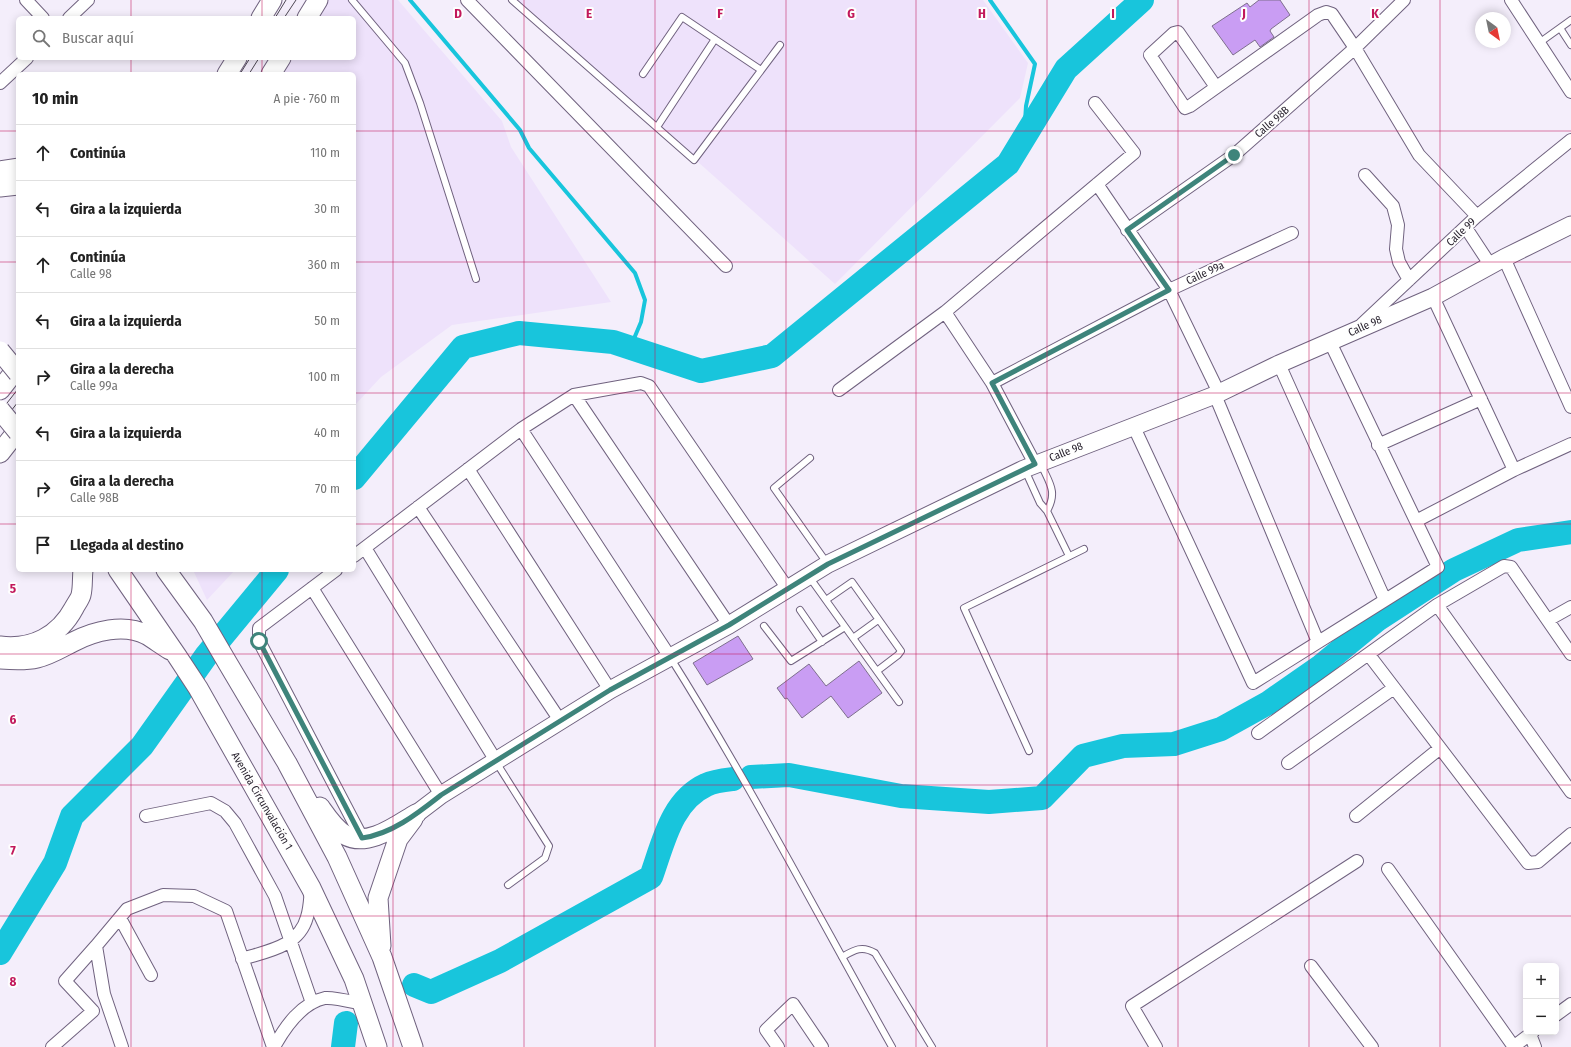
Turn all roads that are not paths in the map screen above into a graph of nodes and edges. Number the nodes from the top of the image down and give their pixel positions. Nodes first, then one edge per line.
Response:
1 (26, 0) edge
2 (88, 0) edge
3 (272, 0) edge
4 (318, 0) edge
5 (352, 0) edge
6 (468, 0) edge
7 (512, 0) edge
8 (1404, 0) edge
9 (1511, 0) edge
10 (41, 16) edge
11 (71, 16) edge
12 (262, 16) edge
13 (308, 16) edge
14 (1571, 20) edge
15 (1560, 28) junction
16 (715, 39) junction
17 (1539, 43) junction
18 (780, 45) dead end
19 (1571, 45) edge
20 (1355, 48) junction
21 (24, 60) edge
22 (236, 60) edge
23 (280, 60) edge
24 (761, 70) junction
25 (228, 72) edge
26 (272, 72) edge
27 (643, 74) dead end
28 (0, 83) edge
29 (1216, 87) junction
30 (1571, 92) edge
31 (1095, 103) dead end
32 (657, 127) junction
33 (1571, 140) edge
34 (16, 168) edge
35 (0, 171) edge
36 (1365, 175) dead end
37 (1097, 184) junction
38 (16, 185) edge
39 (0, 187) edge
40 (1477, 216) junction
41 (1571, 226) edge
42 (1466, 228) junction
43 (1127, 230) junction
44 (1292, 232) dead end
45 (1498, 262) junction
46 (726, 266) dead end
47 (476, 279) dead end
48 (1409, 280) junction
49 (1169, 290) junction
50 (1433, 297) junction
51 (945, 312) junction
52 (1356, 329) junction
53 (1330, 342) junction
54 (0, 351) edge
55 (1279, 364) junction
56 (16, 370) edge
57 (16, 371) edge
58 (992, 383) junction
59 (0, 390) edge
60 (839, 390) dead end
61 (1217, 394) junction
62 (574, 395) junction
63 (1481, 399) junction
64 (1571, 407) edge
65 (0, 410) edge
66 (1133, 425) junction
67 (16, 429) edge
68 (521, 429) junction
69 (16, 433) edge
70 (1571, 444) edge
71 (1378, 446) junction
72 (0, 453) edge
73 (810, 458) dead end
74 (1033, 465) junction
75 (468, 469) junction
76 (1514, 470) junction
77 (418, 507) junction
78 (1047, 511) junction
79 (1416, 521) junction
80 (365, 548) junction
81 (1084, 549) dead end
82 (356, 555) edge
83 (1069, 556) junction
84 (828, 564) junction
85 (83, 572) edge
86 (119, 572) edge
87 (167, 572) edge
88 (178, 572) edge
89 (333, 572) edge
90 (809, 576) junction
91 (312, 588) junction
92 (788, 589) junction
93 (826, 600) junction
94 (1385, 600) junction
95 (1437, 605) junction
96 (1571, 607) edge
97 (800, 610) dead end
98 (878, 620) junction
99 (1548, 620) junction
100 (203, 621) junction
101 (729, 625) junction
102 (764, 626) dead end
103 (845, 627) junction
104 (853, 638) junction
105 (822, 642) junction
106 (1318, 642) junction
107 (0, 646) edge
108 (1571, 654) edge
109 (1369, 655) junction
110 (178, 656) junction
111 (670, 657) junction
112 (0, 659) edge
113 (877, 671) junction
114 (1394, 688) junction
115 (610, 690) junction
116 (899, 702) dead end
117 (561, 722) junction
118 (1258, 733) dead end
119 (1439, 748) junction
120 (1030, 751) dead end
121 (496, 761) junction
122 (286, 763) junction
123 (1288, 763) dead end
124 (1571, 792) edge
125 (441, 795) junction
126 (416, 814) junction
127 (146, 816) dead end
128 (1356, 816) dead end
129 (1571, 834) edge
130 (362, 838) junction
131 (1357, 861) dead end
132 (1388, 869) dead end
133 (508, 885) dead end
134 (311, 888) junction
135 (120, 918) junction
136 (291, 941) junction
137 (96, 946) junction
138 (382, 957) junction
139 (842, 957) junction
140 (242, 958) junction
141 (1311, 966) dead end
142 (151, 976) dead end
143 (107, 1003) junction
144 (312, 1003) junction
145 (363, 1004) junction
146 (1571, 1004) edge
147 (93, 1011) junction
148 (1559, 1013) edge
149 (1529, 1035) edge
150 (1532, 1035) edge
151 (52, 1047) edge
152 (122, 1047) edge
153 (274, 1047) edge
154 (377, 1047) edge
155 (413, 1047) edge
156 (778, 1047) edge
157 (822, 1047) edge
158 (892, 1047) edge
159 (932, 1047) edge
160 (1156, 1047) edge
161 (1372, 1047) edge
162 (1513, 1047) edge
163 (1535, 1047) edge

1 - 10 street
2 - 11 street
3 - 12 main road
4 - 13 main road
5 - 47 lane
6 - 46 street
7 - 32 lane
8 - 20 street, Calle 98B
9 - 17 street
14 - 15 lane
15 - 17 lane
15 - 19 lane
16 - 24 lane
16 - 27 lane
16 - 32 lane
17 - 30 street
18 - 24 lane
20 - 29 street
20 - 40 street
20 - 43 street, Calle 98B
21 - 28 street
22 - 25 main road
23 - 26 main road
24 - 32 lane
29 - 29 street
31 - 37 street
33 - 40 street, Calle 99
34 - 35 main road
36 - 48 street
37 - 43 street
37 - 51 street
38 - 39 main road
40 - 42 street, Calle 99
41 - 45 street, Calle 98
42 - 45 street
42 - 48 street, Calle 99
43 - 49 street
44 - 49 street, Calle 99a
45 - 50 street, Calle 98
45 - 64 street
48 - 52 street, Calle 99
49 - 58 street, Calle 99a
49 - 61 street
50 - 52 street, Calle 98
50 - 63 street
51 - 58 street
51 - 60 street
52 - 53 street, Calle 98
53 - 55 street, Calle 98
53 - 71 street
54 - 57 main road, bridge
55 - 61 street, Calle 98
55 - 94 street
56 - 59 main road
58 - 74 street
61 - 66 street, Calle 98
61 - 106 street
62 - 68 street
62 - 92 street
62 - 101 street
63 - 71 street
63 - 76 street
65 - 67 main road, bridge
66 - 74 street, Calle 98
66 - 106 street
68 - 75 street
68 - 111 street
69 - 72 main road
70 - 76 street
71 - 79 street
73 - 84 lane
74 - 78 lane
74 - 78 lane
74 - 84 street, Calle 98
75 - 77 street
75 - 115 street
76 - 79 street
77 - 80 street
77 - 117 street
78 - 83 lane
79 - 94 street
80 - 82 street
80 - 121 street
81 - 83 lane
83 - 120 lane
84 - 90 street, Calle 98
85 - 107 main road
86 - 110 main road, Avenida Circunvalación 1
87 - 100 main road
88 - 100 main road
89 - 91 street
90 - 92 street, Calle 98
90 - 93 lane
91 - 125 street
91 - 130 street
92 - 101 street, Calle 98
93 - 98 lane
93 - 103 lane
94 - 106 street
95 - 99 street
95 - 109 street
95 - 124 street
96 - 99 street
97 - 105 lane
98 - 104 lane
98 - 113 lane
99 - 108 street
100 - 122 main road
101 - 111 street, Calle 98
102 - 105 lane
103 - 104 lane
103 - 105 lane
104 - 113 lane
109 - 114 street
109 - 118 street
110 - 112 main road
110 - 134 main road, Avenida Circunvalación 1
111 - 115 street, Calle 98
111 - 139 lane
113 - 116 lane
114 - 119 street
114 - 123 street
115 - 117 street, Calle 98
117 - 121 street, Calle 98
119 - 128 street
119 - 129 street
121 - 125 street, Calle 98
121 - 133 lane
122 - 130 main road
122 - 138 main road
125 - 126 street, Calle 98
126 - 130 main road
126 - 138 main road
127 - 136 street
131 - 160 street
132 - 162 street
134 - 136 street
134 - 145 main road, Avenida Circunvalación 1
135 - 137 street
135 - 140 street
135 - 142 street
136 - 140 street
136 - 144 street
137 - 143 street
137 - 147 street
138 - 155 main road
139 - 158 lane
139 - 159 lane
140 - 153 street
141 - 161 street
143 - 147 street
143 - 152 street
144 - 145 street
144 - 153 street
145 - 154 main road, Avenida Circunvalación 1
146 - 148 street
147 - 151 street
149 - 162 street
150 - 163 street
156 - 157 street

